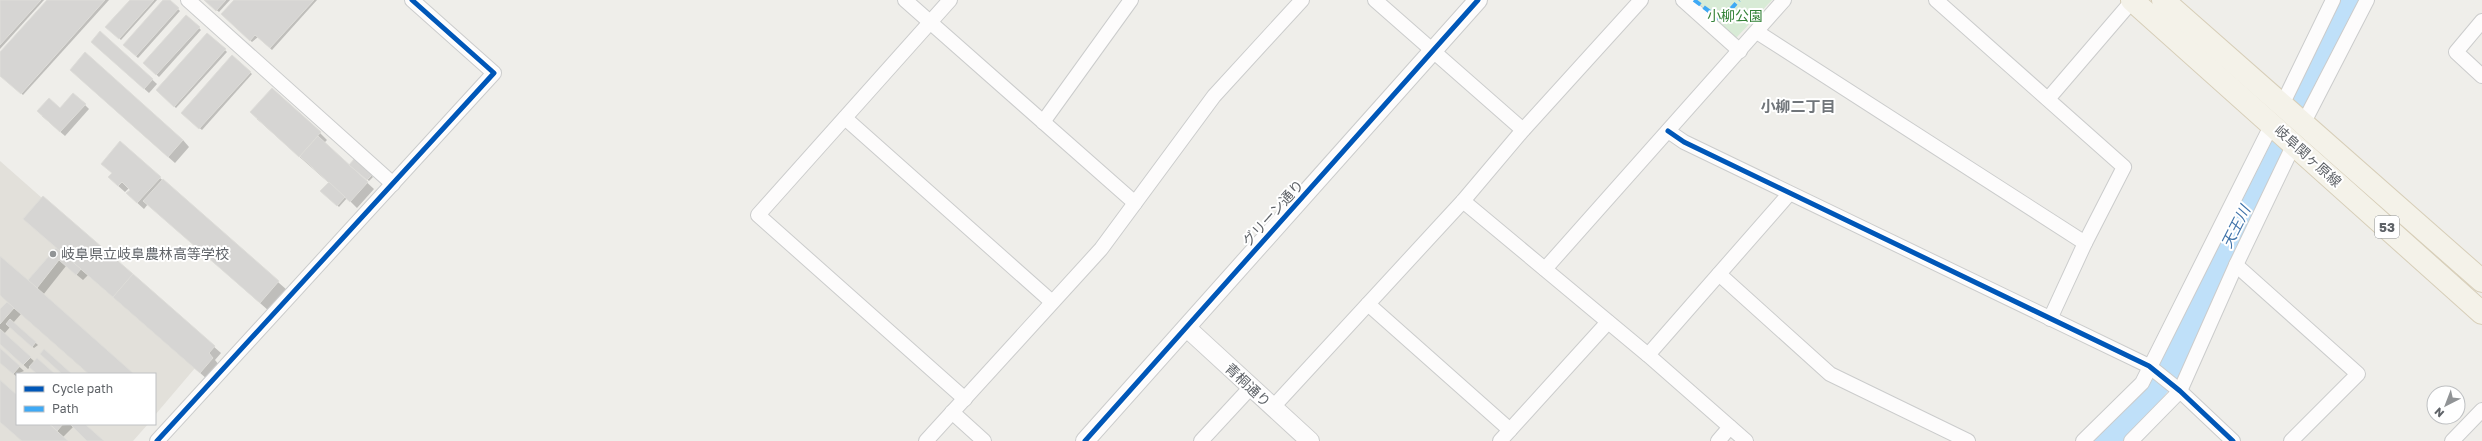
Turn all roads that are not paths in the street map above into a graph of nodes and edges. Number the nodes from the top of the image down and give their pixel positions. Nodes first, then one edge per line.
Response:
1 (188, 0) edge
2 (412, 0) edge
3 (905, 0) edge
4 (950, 0) edge
5 (1132, 0) edge
6 (1302, 0) edge
7 (1375, 0) edge
8 (1478, 0) edge
9 (1641, 0) edge
10 (1683, 0) edge
11 (1784, 0) edge
12 (1936, 0) edge
13 (2132, 0) edge
14 (2163, 0) edge
15 (2333, 0) edge
16 (2367, 0) edge
17 (2482, 21) edge
18 (930, 23) junction
19 (1757, 32) junction
20 (1740, 51) junction
21 (1434, 52) junction
22 (2482, 76) edge
23 (2048, 99) junction
24 (845, 118) junction
25 (2286, 118) junction
26 (1043, 122) junction
27 (1523, 130) junction
28 (1668, 131) junction
29 (2293, 143) junction
30 (393, 184) junction
31 (1789, 194) junction
32 (1463, 201) junction
33 (1135, 202) junction
34 (2085, 243) junction
35 (2236, 265) junction
36 (1545, 268) junction
37 (1719, 274) junction
38 (2482, 281) edge
39 (1052, 302) junction
40 (1368, 304) junction
41 (2482, 313) edge
42 (2050, 319) junction
43 (1608, 322) junction
44 (1187, 328) junction
45 (1648, 355) junction
46 (2149, 366) junction
47 (1251, 387) junction
48 (2180, 391) junction
49 (964, 398) junction
50 (1273, 407) junction
51 (2482, 410) edge
52 (952, 412) junction
53 (1730, 427) junction
54 (1510, 430) junction
55 (157, 441) edge
56 (926, 441) edge
57 (984, 441) edge
58 (1085, 441) edge
59 (1201, 441) edge
60 (1310, 441) edge
61 (1500, 441) edge
62 (1718, 441) edge
63 (1746, 441) edge
64 (1968, 441) edge
65 (2083, 441) edge
66 (2131, 441) edge
67 (2233, 441) edge
68 (2291, 441) edge
69 (2452, 441) edge

1 - 30 street
2 - 30 street
3 - 18 street
4 - 18 street
5 - 26 street
6 - 33 street
7 - 21 street
8 - 21 street, グリーン通り
9 - 27 street
10 - 20 street
11 - 19 street
12 - 23 street
13 - 23 street
13 - 25 main road, 岐阜関ヶ原線 / 53
14 - 25 main road, 岐阜関ヶ原線 / 53
15 - 25 street
16 - 25 street
17 - 22 street
18 - 24 street
18 - 26 street
19 - 20 street
19 - 34 street
20 - 28 street
21 - 27 street
21 - 44 street, グリーン通り
23 - 34 street
24 - 39 street
24 - 49 street
25 - 29 main road, 岐阜関ヶ原線 / 53
25 - 38 main road, 岐阜関ヶ原線 / 53
25 - 46 street
26 - 33 street
27 - 32 street
28 - 31 street
28 - 36 street
29 - 35 street
29 - 41 main road, 岐阜関ヶ原線 / 53
30 - 55 street
31 - 37 street
31 - 42 street
32 - 36 street
32 - 40 street
33 - 39 street
34 - 42 street
35 - 48 street
35 - 68 street
36 - 43 street
37 - 45 street
37 - 64 street
39 - 49 street
40 - 50 street
40 - 54 street
42 - 46 street
43 - 45 street
43 - 54 street
44 - 47 street, 青桐通り
44 - 58 street, グリーン通り
45 - 53 street
46 - 48 street
46 - 65 street
47 - 50 street, 青桐通り
47 - 59 street
48 - 66 street
48 - 67 street
49 - 52 street
50 - 60 street, 青桐通り
51 - 69 street
52 - 56 street
52 - 57 street
53 - 62 street
53 - 63 street
54 - 61 street

